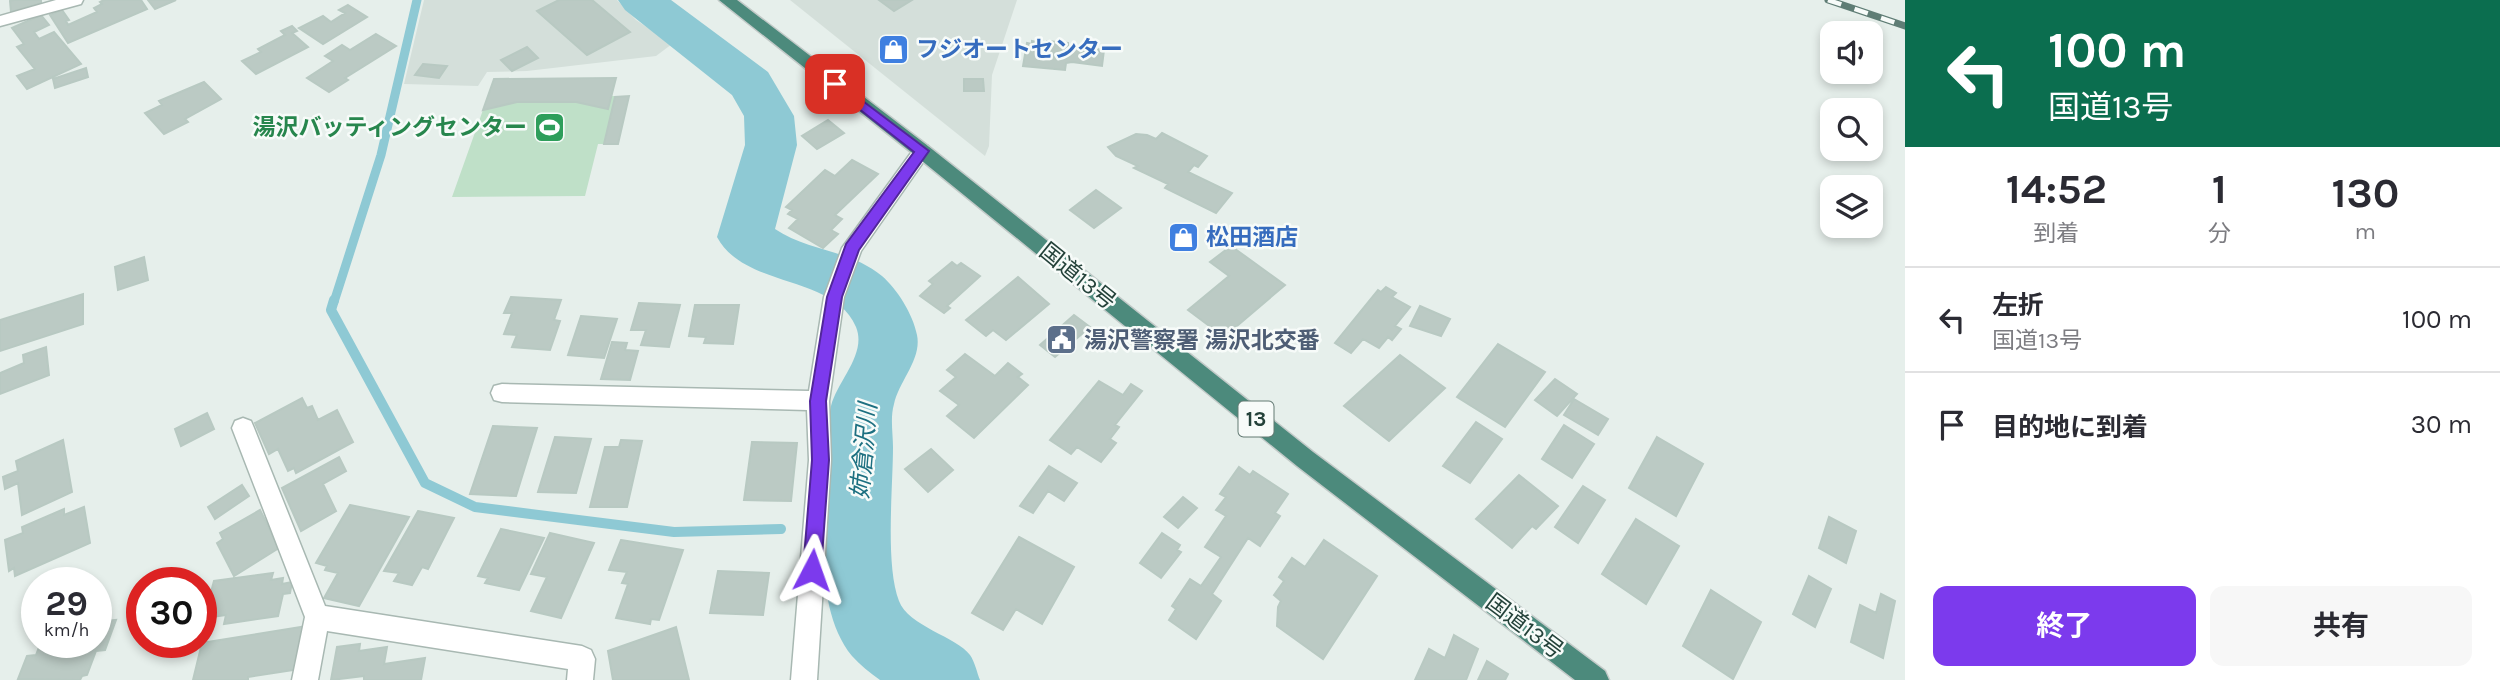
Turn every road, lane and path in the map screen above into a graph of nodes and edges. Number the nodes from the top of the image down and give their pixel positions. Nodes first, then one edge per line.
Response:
1 (75, 0) edge
2 (727, 0) edge
3 (0, 21) edge
4 (922, 151) junction
5 (502, 393) dead end
6 (818, 401) junction
7 (243, 428) dead end
8 (317, 617) junction
9 (305, 680) edge
10 (580, 680) edge
11 (804, 680) edge
12 (1596, 680) edge

1 - 3 street
2 - 4 highway, 国道13号 / 13
4 - 6 street
4 - 12 highway, 国道13号 / 13
5 - 6 street
6 - 11 street
7 - 8 street
8 - 9 street
8 - 10 street

